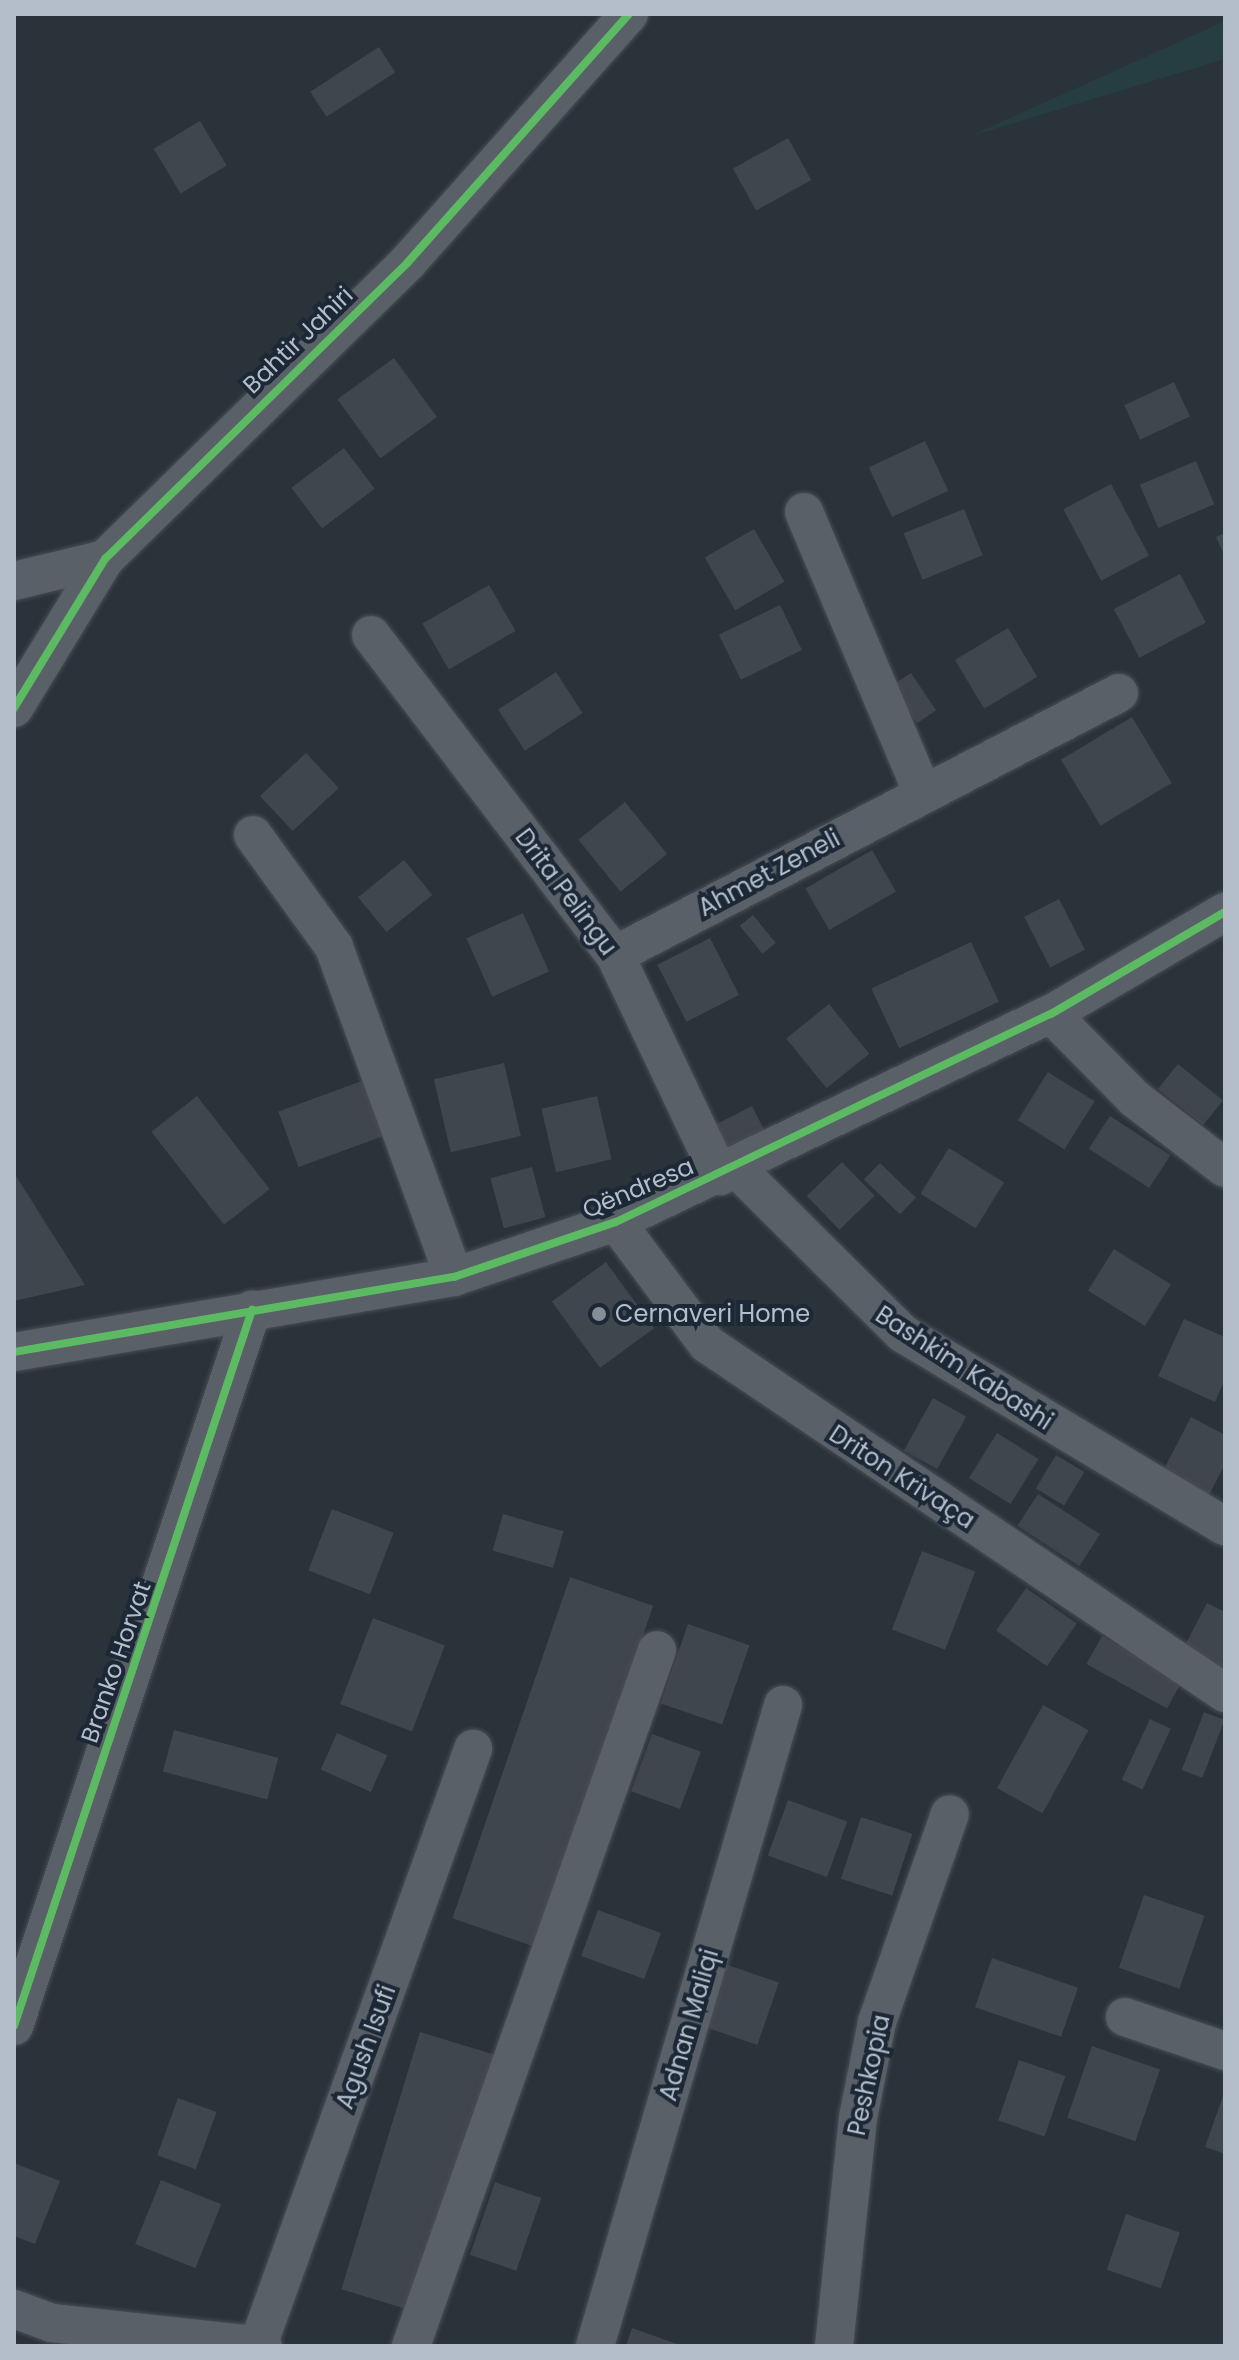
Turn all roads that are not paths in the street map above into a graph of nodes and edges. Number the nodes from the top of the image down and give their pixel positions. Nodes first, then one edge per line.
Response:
1 (629, 14) edge
2 (804, 512) dead end
3 (105, 559) junction
4 (14, 581) edge
5 (371, 635) dead end
6 (1119, 693) dead end
7 (14, 708) edge
8 (922, 791) junction
9 (253, 835) dead end
10 (1225, 912) edge
11 (615, 955) junction
12 (1051, 1014) junction
13 (1225, 1168) edge
14 (728, 1172) junction
15 (616, 1222) junction
16 (454, 1277) junction
17 (252, 1310) junction
18 (14, 1352) edge
19 (1225, 1526) edge
20 (657, 1650) dead end
21 (1225, 1693) edge
22 (783, 1705) dead end
23 (473, 1749) dead end
24 (950, 1814) dead end
25 (1125, 2017) dead end
26 (14, 2026) edge
27 (1225, 2051) edge
28 (14, 2309) edge
29 (48, 2334) edge
30 (260, 2346) edge
31 (411, 2346) edge
32 (595, 2346) edge
33 (834, 2346) edge

1 - 3 street, Bahtir Jahiri
2 - 8 street
3 - 4 street
3 - 7 street, Bahtir Jahiri
5 - 11 street, Drita Pelingu
6 - 8 street, Ahmet Zeneli
8 - 11 street, Ahmet Zeneli
9 - 16 street
10 - 12 street, Qëndresa
11 - 14 street, Drita Pelingu
12 - 13 street
12 - 14 street, Qëndresa
14 - 15 street, Qëndresa
14 - 19 street, Bashkim Kabashi
15 - 16 street, Qëndresa
15 - 21 street, Driton Krivaça
16 - 17 street, Qëndresa
17 - 18 street, Qëndresa
17 - 26 street, Branko Horvat
20 - 31 street
22 - 32 street, Adnan Maliqi
23 - 30 street, Agush Isufi
24 - 33 street, Peshkopia
25 - 27 street
28 - 29 street
29 - 30 street

